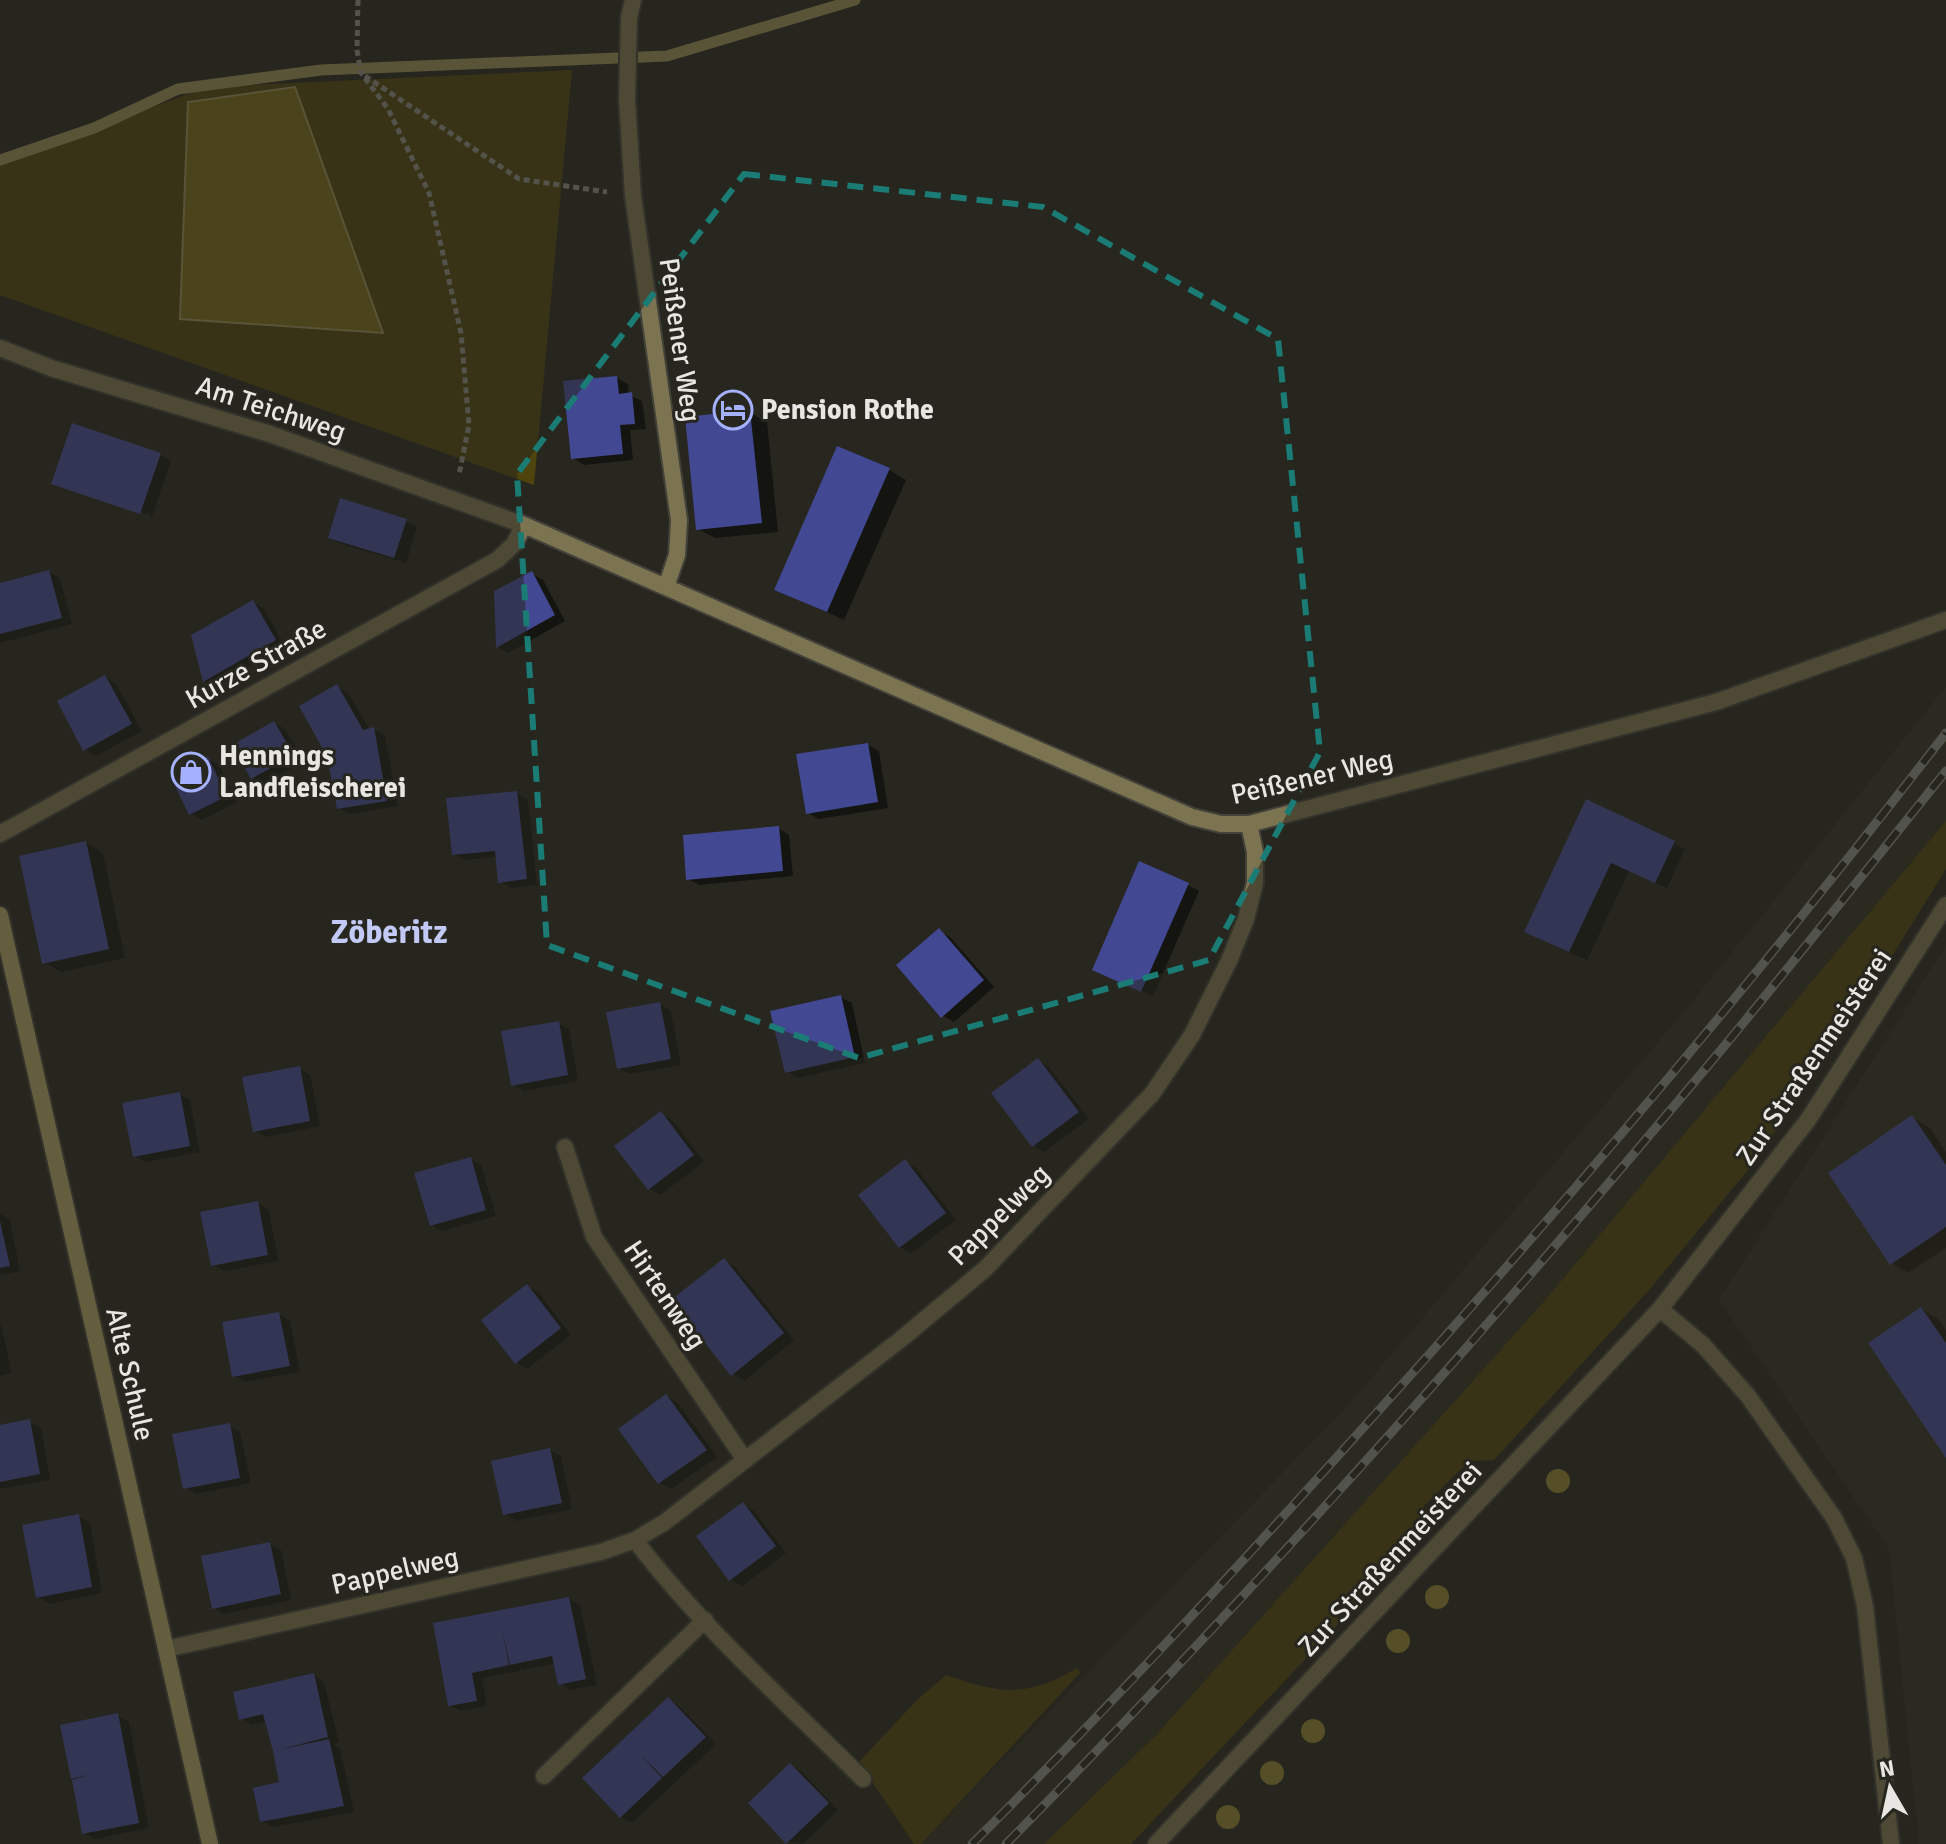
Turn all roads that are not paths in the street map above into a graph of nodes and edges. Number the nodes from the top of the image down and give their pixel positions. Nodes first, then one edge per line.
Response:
1 (633, 0) edge
2 (0, 348) edge
3 (524, 525) junction
4 (666, 587) junction
5 (1946, 620) edge
6 (1249, 824) junction
7 (0, 834) edge
8 (1946, 905) edge
9 (0, 915) edge
10 (565, 1147) dead end
11 (1660, 1309) junction
12 (745, 1460) junction
13 (635, 1540) junction
14 (705, 1620) junction
15 (166, 1649) junction
16 (544, 1776) dead end
17 (863, 1779) dead end
18 (210, 1844) edge
19 (1156, 1844) edge
20 (1891, 1844) edge

1 - 4 street, Peißener Weg
2 - 3 street, Am Teichweg
3 - 4 street, Peißener Weg
3 - 7 street, Kurze Straße
4 - 6 street, Peißener Weg
5 - 6 street, Peißener Weg
6 - 12 street, Pappelweg
8 - 11 street, Zur Straßenmeisterei
9 - 15 street, Alte Schule
10 - 12 street, Hirtenweg
11 - 19 street, Zur Straßenmeisterei
11 - 20 street
12 - 13 street, Pappelweg
13 - 14 street
13 - 15 street, Pappelweg
14 - 16 street
14 - 17 street
15 - 18 street, Alte Schule

